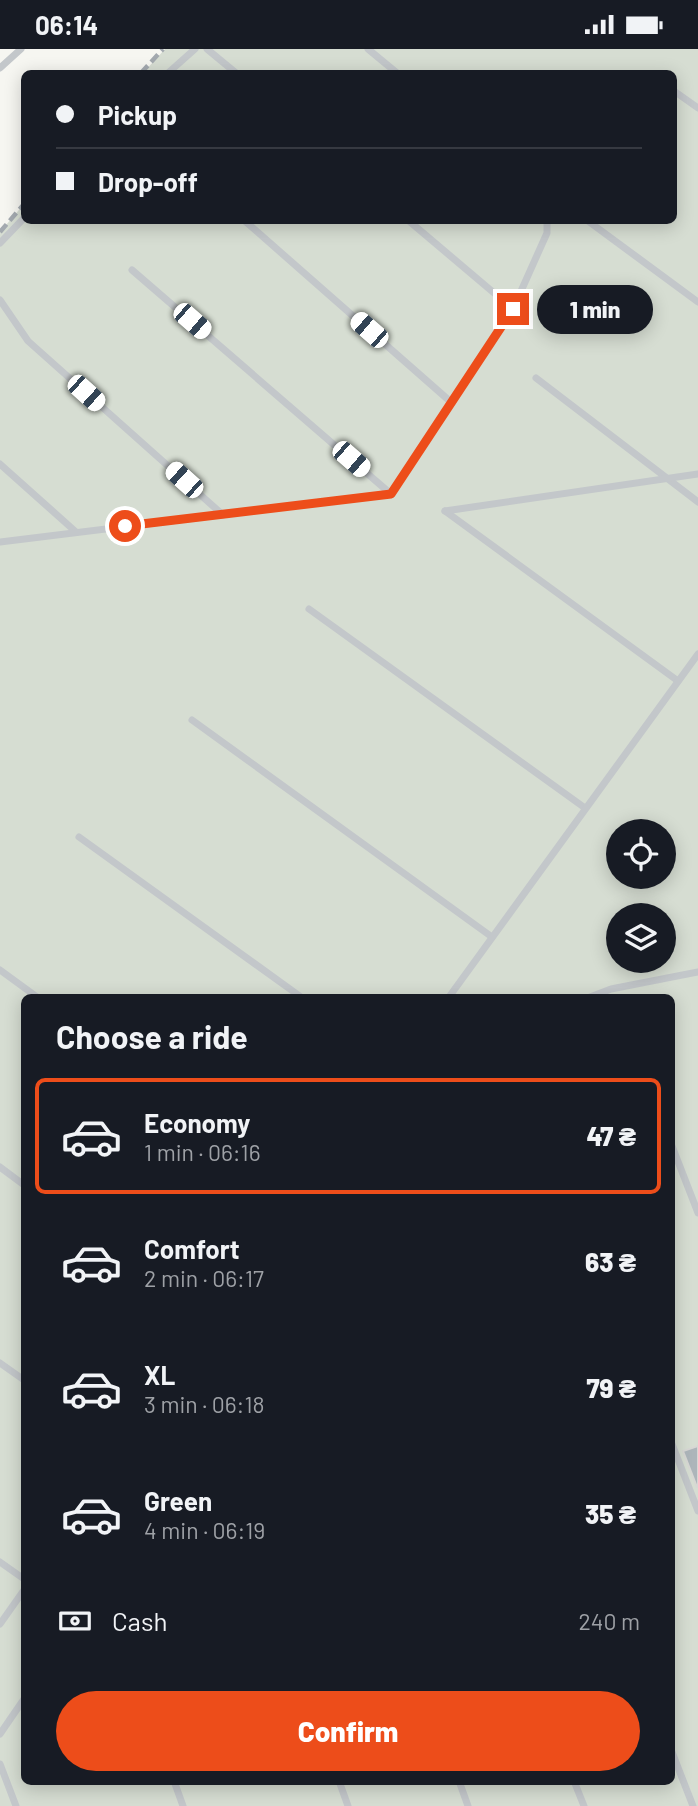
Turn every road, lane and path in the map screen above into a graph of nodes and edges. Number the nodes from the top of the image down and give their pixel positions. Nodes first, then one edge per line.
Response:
1 (21, 49) edge
2 (195, 49) edge
3 (207, 49) edge
4 (368, 49) edge
5 (0, 68) edge
6 (171, 70) edge
7 (232, 70) edge
8 (393, 70) edge
9 (677, 93) edge
10 (698, 109) edge
11 (21, 221) edge
12 (248, 224) edge
13 (413, 224) edge
14 (547, 224) edge
15 (592, 224) edge
16 (0, 243) edge
17 (132, 269) dead end
18 (0, 300) edge
19 (698, 302) edge
20 (513, 309) junction
21 (536, 378) dead end
22 (452, 403) junction
23 (0, 464) edge
24 (698, 474) edge
25 (666, 478) junction
26 (391, 494) junction
27 (698, 502) edge
28 (223, 515) junction
29 (76, 532) junction
30 (0, 542) edge
31 (309, 609) dead end
32 (698, 654) edge
33 (678, 681) junction
34 (192, 720) dead end
35 (585, 808) junction
36 (79, 837) dead end
37 (492, 937) junction
38 (0, 970) edge
39 (698, 972) edge
40 (611, 989) junction
41 (33, 994) edge
42 (296, 994) edge
43 (451, 994) edge
44 (598, 994) edge
45 (613, 994) edge
46 (675, 1154) edge
47 (0, 1167) edge
48 (21, 1183) edge
49 (698, 1213) edge
50 (0, 1363) edge
51 (21, 1378) edge
52 (675, 1452) edge
53 (698, 1511) edge
54 (0, 1562) edge
55 (21, 1577) edge
56 (21, 1594) edge
57 (0, 1624) edge
58 (21, 1703) edge
59 (0, 1734) edge
60 (675, 1760) edge
61 (0, 1763) edge
62 (175, 1785) edge
63 (340, 1785) edge
64 (460, 1785) edge
65 (576, 1785) edge
66 (16, 1806) edge
67 (183, 1806) edge
68 (348, 1806) edge
69 (468, 1806) edge
70 (584, 1806) edge
71 (693, 1806) edge

1 - 5 lane
2 - 6 lane
3 - 7 lane
4 - 8 lane
9 - 10 lane
11 - 16 lane
12 - 22 lane
13 - 20 lane
14 - 20 lane
15 - 19 lane
17 - 26 lane
18 - 28 lane
20 - 22 lane
21 - 25 lane
22 - 26 lane
23 - 29 lane
24 - 25 lane
25 - 27 lane
25 - 33 lane
26 - 28 lane
28 - 29 lane
29 - 30 lane
31 - 35 lane
32 - 33 lane
33 - 35 lane
34 - 37 lane
35 - 37 lane
36 - 42 lane
37 - 43 lane
38 - 41 lane
39 - 40 lane
40 - 44 lane
40 - 45 lane
46 - 49 lane
47 - 48 lane
50 - 51 lane
52 - 53 lane
54 - 55 lane
56 - 57 lane
58 - 59 lane
60 - 71 lane
61 - 66 lane
62 - 67 lane
63 - 68 lane
64 - 69 lane
65 - 70 lane

